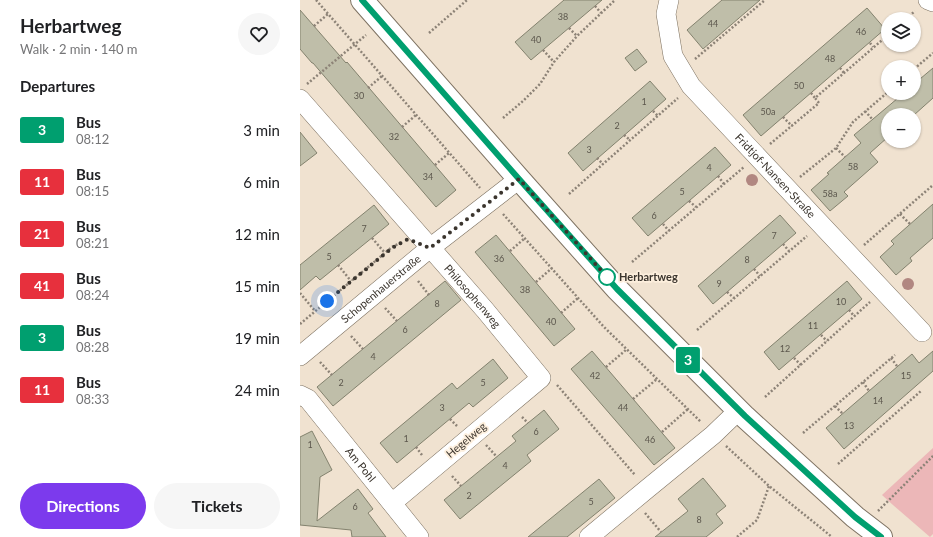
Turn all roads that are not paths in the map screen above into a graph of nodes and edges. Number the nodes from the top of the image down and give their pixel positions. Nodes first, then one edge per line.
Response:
1 (362, 0) edge
2 (669, 0) edge
3 (303, 91) edge
4 (519, 179) junction
5 (430, 248) junction
6 (922, 332) dead end
7 (300, 356) edge
8 (541, 378) joint
9 (300, 395) edge
10 (739, 410) junction
11 (392, 503) junction
12 (873, 531) edge
13 (419, 537) edge
14 (589, 537) edge

1 - 4 main road
2 - 6 street, Fridtjof-Nansen-Straße
3 - 5 street, Philosophenweg
4 - 5 street, Schopenhauerstraße
4 - 10 main road
5 - 7 street, Schopenhauerstraße
5 - 8 street, Philosophenweg
8 - 11 street, Hegelweg
9 - 11 street, Am Pohl
10 - 12 main road
10 - 14 street
11 - 13 street, Am Pohl

